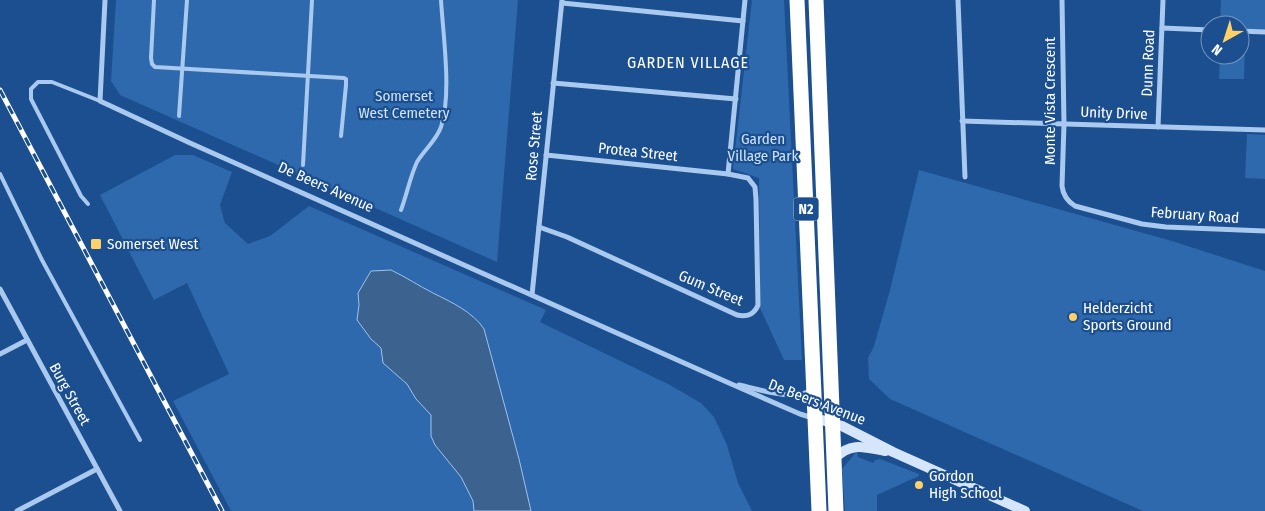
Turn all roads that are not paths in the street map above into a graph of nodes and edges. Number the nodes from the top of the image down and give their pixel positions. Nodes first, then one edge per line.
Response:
1 (105, 0) edge
2 (154, 0) edge
3 (187, 0) edge
4 (312, 0) edge
5 (441, 0) edge
6 (745, 0) edge
7 (797, 0) edge
8 (816, 0) edge
9 (958, 0) edge
10 (1062, 0) edge
11 (1163, 0) edge
12 (562, 2) edge
13 (743, 21) junction
14 (1162, 28) junction
15 (1200, 30) edge
16 (1250, 31) edge
17 (1265, 32) edge
18 (183, 70) junction
19 (308, 75) junction
20 (553, 82) junction
21 (736, 99) junction
22 (100, 101) junction
23 (179, 116) dead end
24 (962, 121) junction
25 (1064, 124) junction
26 (1158, 127) junction
27 (1265, 130) edge
28 (341, 136) dead end
29 (546, 155) junction
30 (303, 165) dead end
31 (0, 174) edge
32 (728, 174) junction
33 (964, 177) dead end
34 (1067, 200) joint
35 (88, 204) dead end
36 (402, 210) dead end
37 (539, 227) junction
38 (1265, 231) edge
39 (0, 289) edge
40 (532, 295) junction
41 (27, 340) junction
42 (0, 354) edge
43 (729, 383) junction
44 (814, 388) junction
45 (815, 418) junction
46 (833, 424) junction
47 (140, 440) dead end
48 (893, 452) junction
49 (835, 458) junction
50 (97, 470) junction
51 (18, 511) edge
52 (120, 511) edge
53 (818, 511) edge
54 (836, 511) edge
55 (1025, 511) edge

1 - 22 street
2 - 18 lane
3 - 18 lane
4 - 19 lane
5 - 36 lane
6 - 13 street
7 - 44 highway, N2
8 - 46 highway, N2
9 - 24 street
10 - 25 street, Monte Vista Crescent
11 - 14 street, Dunn Road
12 - 13 street
12 - 20 street, Rose Street
13 - 21 street
14 - 15 street
14 - 26 street, Dunn Road
16 - 17 street
18 - 19 lane
18 - 23 lane
19 - 28 lane
19 - 30 lane
20 - 21 street
20 - 29 street, Rose Street
21 - 32 street
22 - 35 lane, De Beers Avenue
22 - 40 street, De Beers Avenue
24 - 25 street, Unity Drive
24 - 33 street
25 - 26 street, Unity Drive
25 - 34 street, Monte Vista Crescent
26 - 27 street, Unity Drive
29 - 32 street, Protea Street
29 - 37 street, Rose Street
31 - 47 lane
32 - 37 street, Gum Street
34 - 38 street, February Road
37 - 40 street, Rose Street
39 - 41 street, Burg Street
40 - 43 street, De Beers Avenue
41 - 42 street
41 - 50 street, Burg Street
43 - 44 street, De Beers Avenue
43 - 45 street, De Beers Avenue
44 - 45 highway, N2
45 - 46 street, De Beers Avenue
45 - 53 highway, N2
46 - 48 street, De Beers Avenue
46 - 49 highway, N2
48 - 49 street, De Beers Avenue
48 - 55 street, De Beers Avenue
49 - 54 highway, N2
50 - 51 street
50 - 52 street, Burg Street

